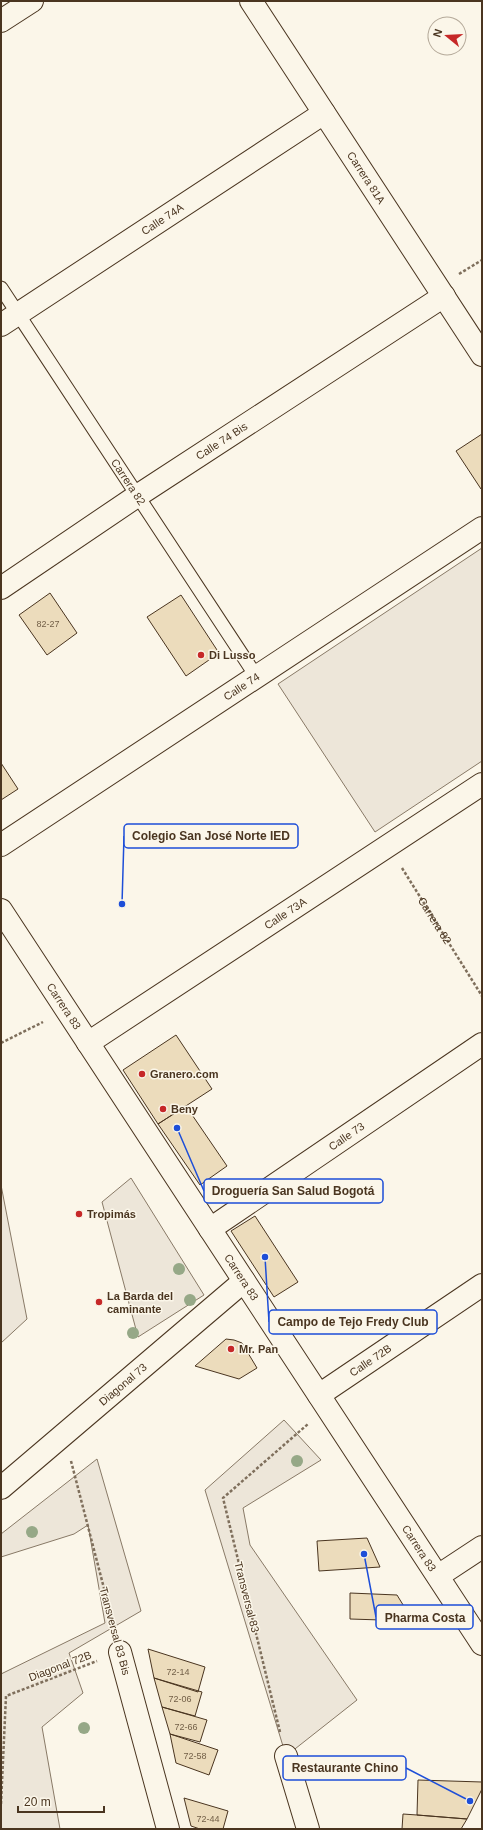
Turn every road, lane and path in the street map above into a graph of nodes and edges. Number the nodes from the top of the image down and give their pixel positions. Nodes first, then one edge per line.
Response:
1 (32, 1) edge
2 (251, 1) edge
3 (1, 22) edge
4 (324, 113) junction
5 (1, 288) edge
6 (444, 296) junction
7 (10, 319) edge
8 (482, 355) edge
9 (137, 496) junction
10 (482, 528) edge
11 (1, 588) edge
12 (256, 676) junction
13 (482, 784) edge
14 (1, 845) edge
15 (388, 846) junction
16 (1, 910) edge
17 (482, 996) edge
18 (66, 1010) junction
19 (1, 1043) edge
20 (88, 1043) junction
21 (482, 1044) edge
22 (210, 1228) junction
23 (244, 1281) junction
24 (482, 1285) edge
25 (323, 1401) junction
26 (64, 1434) junction
27 (1, 1488) edge
28 (482, 1547) edge
29 (438, 1576) junction
30 (482, 1644) edge
31 (120, 1652) junction
32 (286, 1756) joint
33 (1, 1804) edge
34 (168, 1829) edge
35 (308, 1829) edge

1 - 3 street
2 - 4 street, Carrera 81A
4 - 6 street, Carrera 81A
4 - 7 street, Calle 74A
5 - 7 lane, Carrera 82
6 - 8 street, Carrera 81A
6 - 9 street, Calle 74 Bis
7 - 9 lane, Carrera 82
9 - 11 street, Calle 74 Bis
9 - 12 lane, Carrera 82
10 - 12 street, Calle 74
12 - 14 street, Calle 74
13 - 15 street, Calle 73A
15 - 17 path, Carrera 82
15 - 20 street, Calle 73A
16 - 18 street, Carrera 83
18 - 19 path
18 - 20 street, Carrera 83
20 - 22 street, Carrera 83
21 - 22 street, Calle 73
22 - 23 street, Carrera 83
23 - 25 street, Carrera 83
23 - 26 street, Diagonal 73
24 - 25 street, Calle 72B
25 - 29 street, Carrera 83
25 - 32 path, Transversal 83
26 - 27 street, Diagonal 73
26 - 31 path, Transversal 83 Bis
28 - 29 street
29 - 30 street, Carrera 83
31 - 33 path, Diagonal 72B
31 - 34 street, Transversal 83 Bis
32 - 35 street

